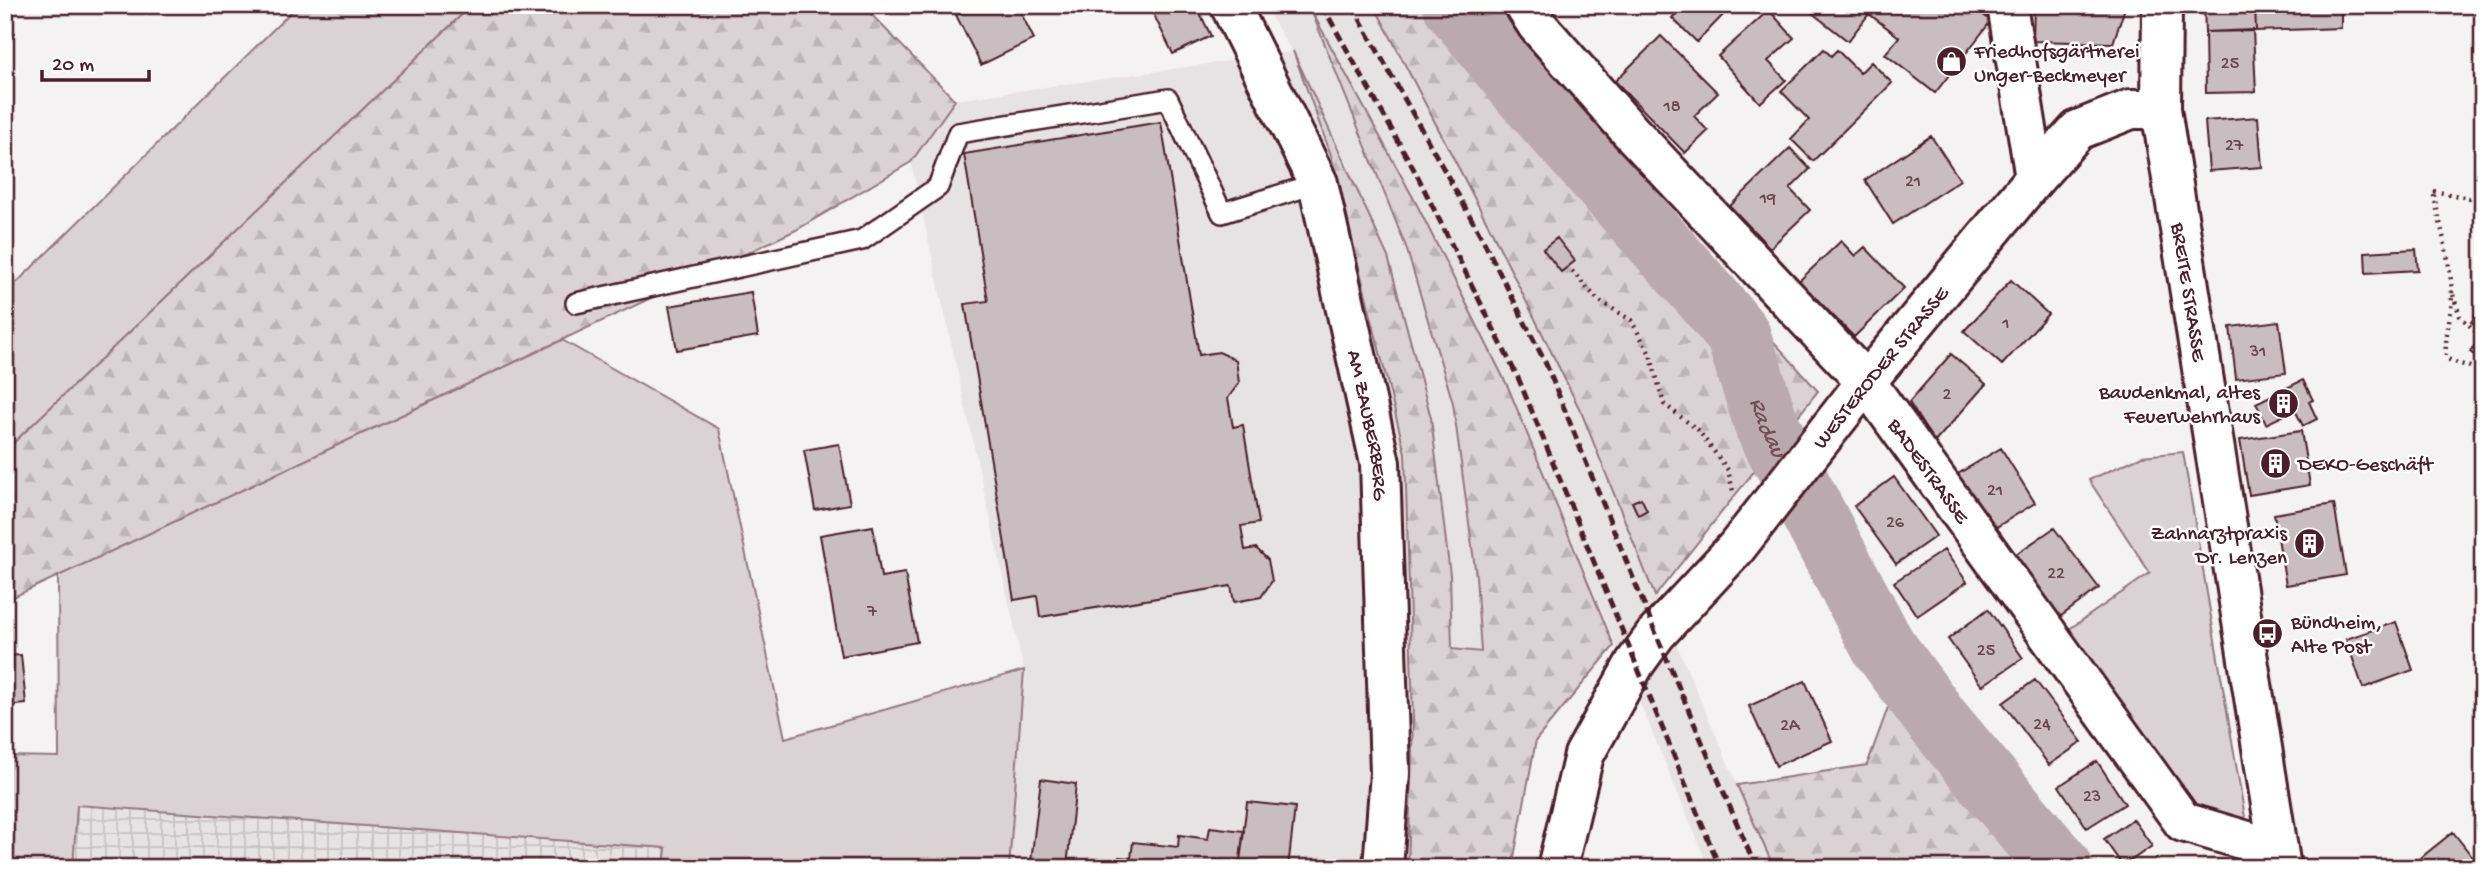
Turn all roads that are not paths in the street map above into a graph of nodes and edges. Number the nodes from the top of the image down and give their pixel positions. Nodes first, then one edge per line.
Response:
1 (1230, 5) edge
2 (1524, 5) edge
3 (2007, 5) edge
4 (2162, 5) edge
5 (2161, 109) junction
6 (2035, 178) junction
7 (1318, 183) junction
8 (576, 303) dead end
9 (1866, 382) junction
10 (2279, 859) edge
11 (1383, 868) edge
12 (1557, 868) edge

1 - 7 street, AM ZAUBERBERG
2 - 9 street, BADESTRASSE
3 - 6 street
4 - 5 street, BREITE STRASSE
5 - 6 street, WESTERODER STRASSE
5 - 10 street, BREITE STRASSE
6 - 9 street, WESTERODER STRASSE
7 - 8 lane
7 - 11 street, AM ZAUBERBERG
9 - 10 street, BADESTRASSE
9 - 12 street, WESTERODER STRASSE

